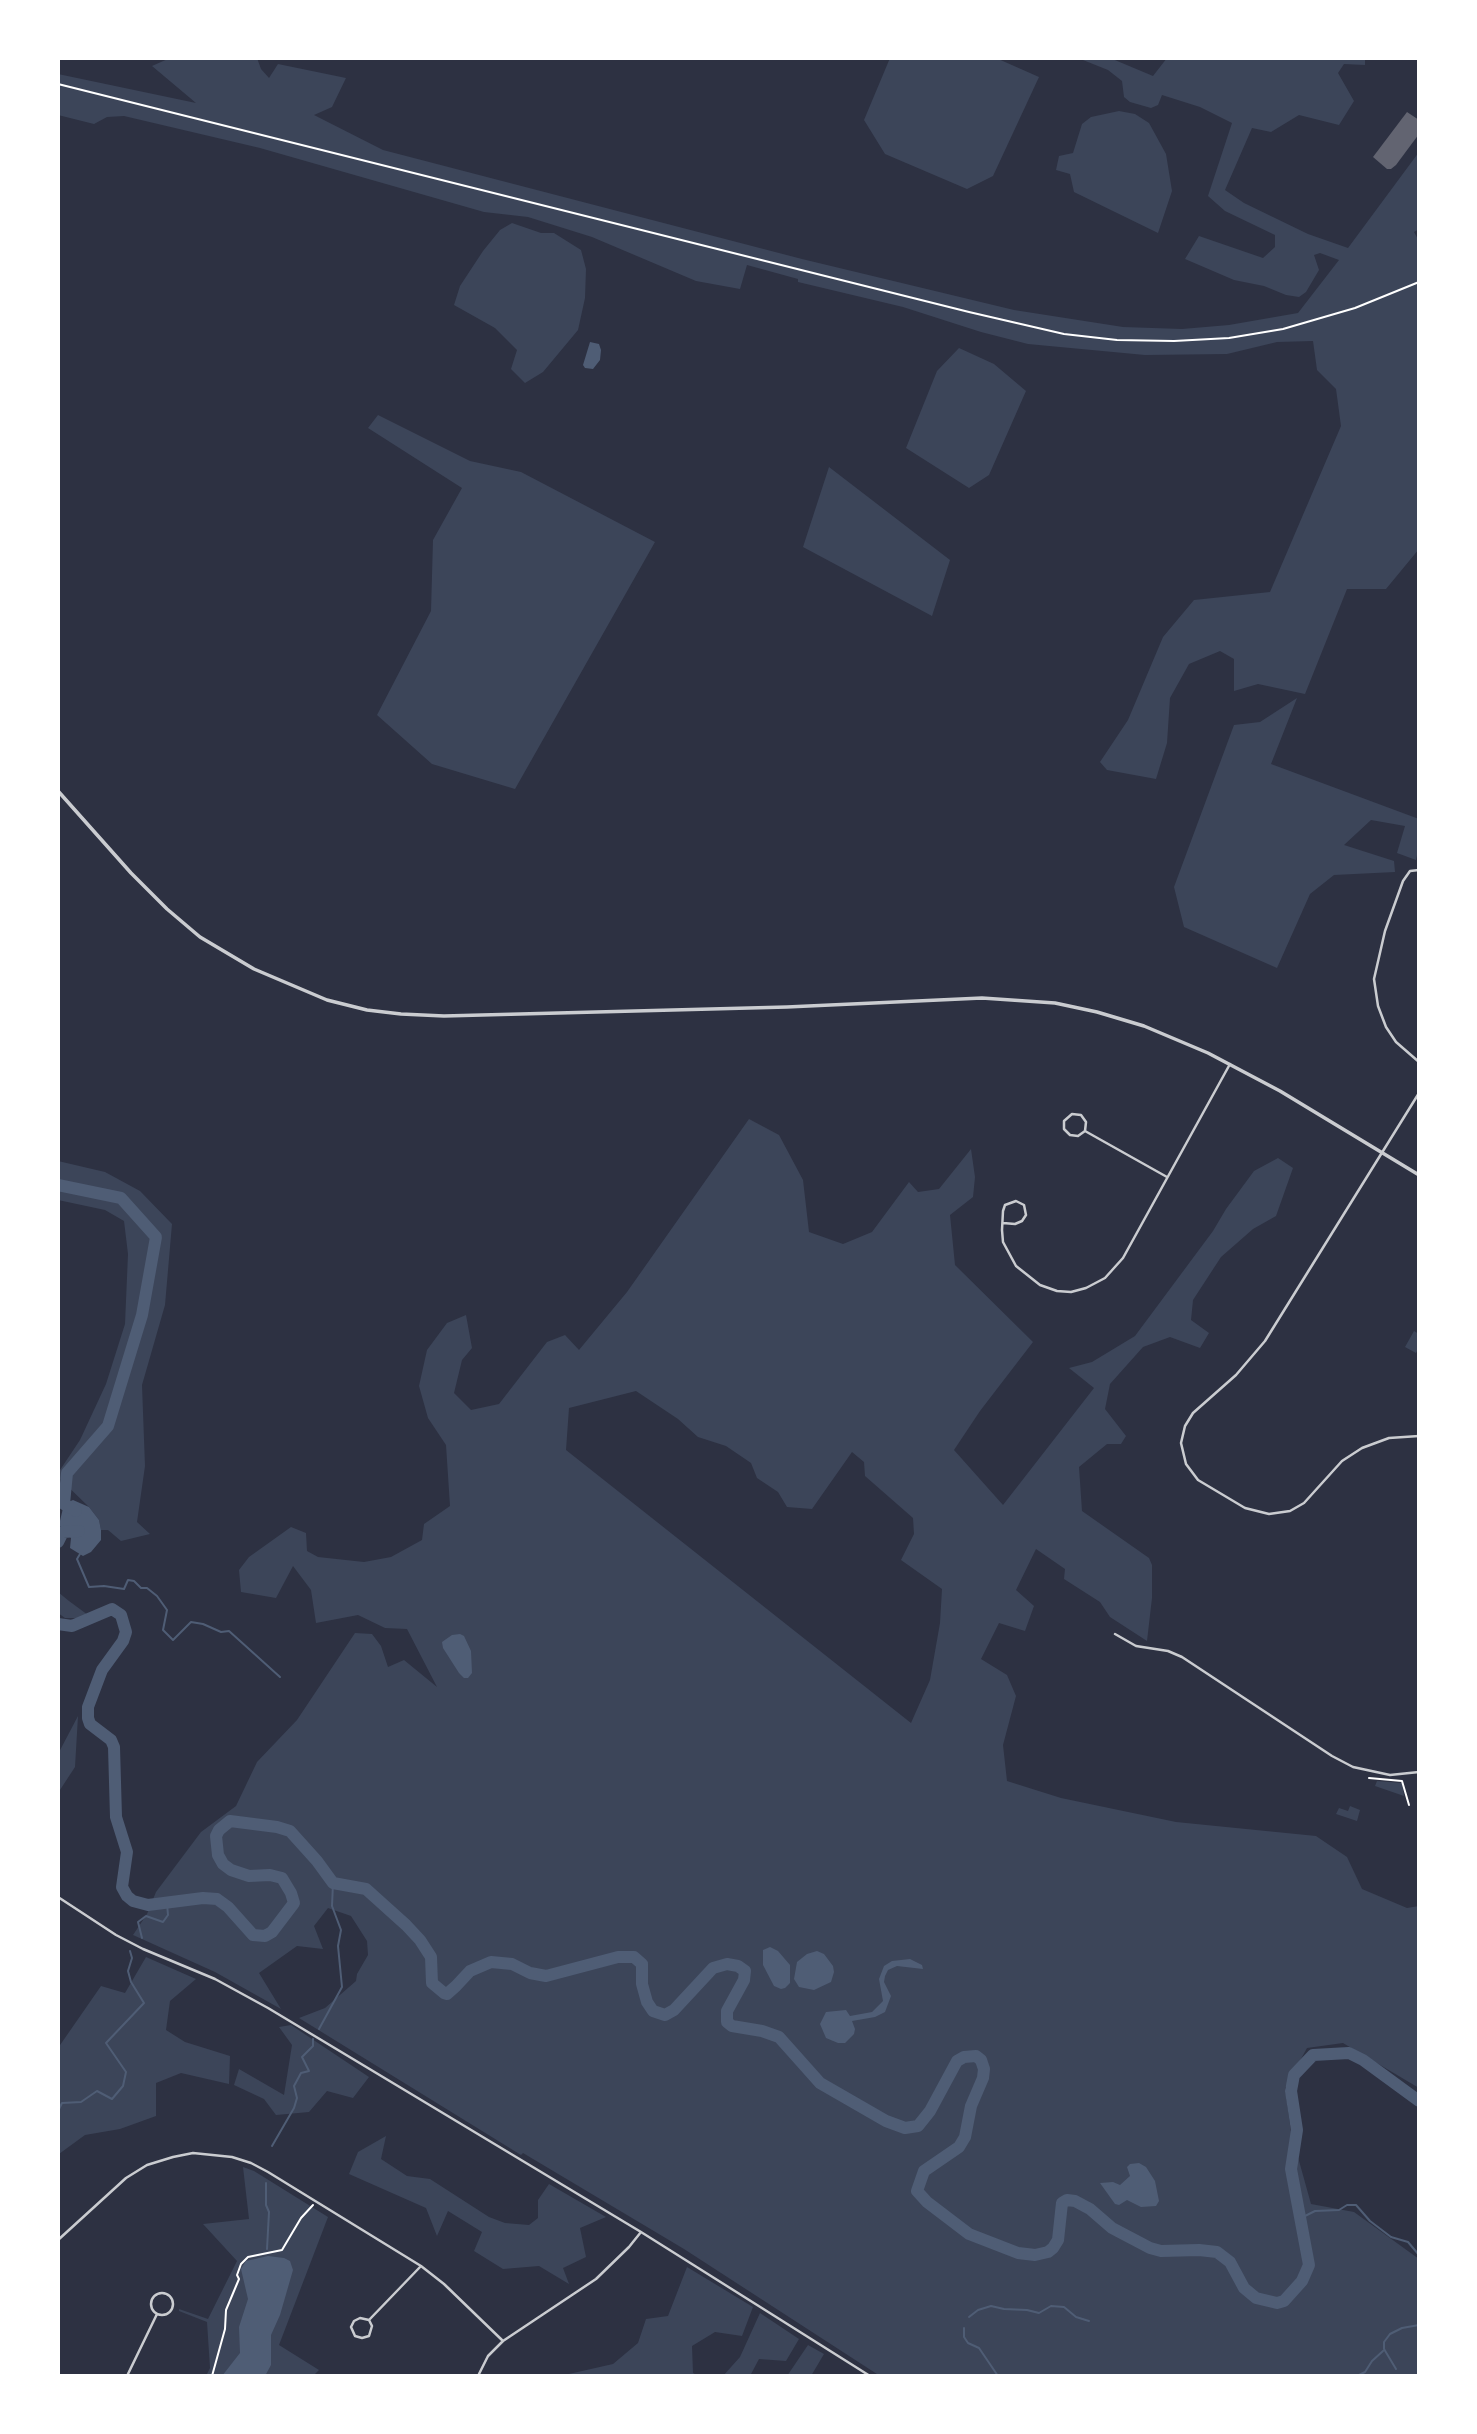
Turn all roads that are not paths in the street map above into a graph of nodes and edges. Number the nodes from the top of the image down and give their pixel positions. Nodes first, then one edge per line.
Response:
1 (58, 791) edge
2 (1419, 870) edge
3 (1419, 1062) edge
4 (1230, 1064) junction
5 (1419, 1093) edge
6 (1085, 1131) junction
7 (1382, 1152) junction
8 (1419, 1175) edge
9 (1167, 1177) junction
10 (1003, 1223) junction
11 (1419, 1436) edge
12 (1115, 1634) dead end
13 (1419, 1772) edge
14 (58, 1897) edge
15 (641, 2232) junction
16 (58, 2240) edge
17 (421, 2266) junction
18 (157, 2314) junction
19 (369, 2320) junction
20 (503, 2341) junction
21 (127, 2376) edge
22 (478, 2376) edge
23 (870, 2376) edge

1 - 4 street
2 - 3 street
4 - 7 street
4 - 9 street
5 - 7 street
6 - 6 street
6 - 9 street
7 - 8 street
7 - 11 street
9 - 10 street
10 - 10 street
12 - 13 street
14 - 15 street
15 - 20 street
15 - 23 street
16 - 17 street
17 - 19 street
17 - 20 street
18 - 18 street
18 - 21 street
19 - 19 street
20 - 22 street

